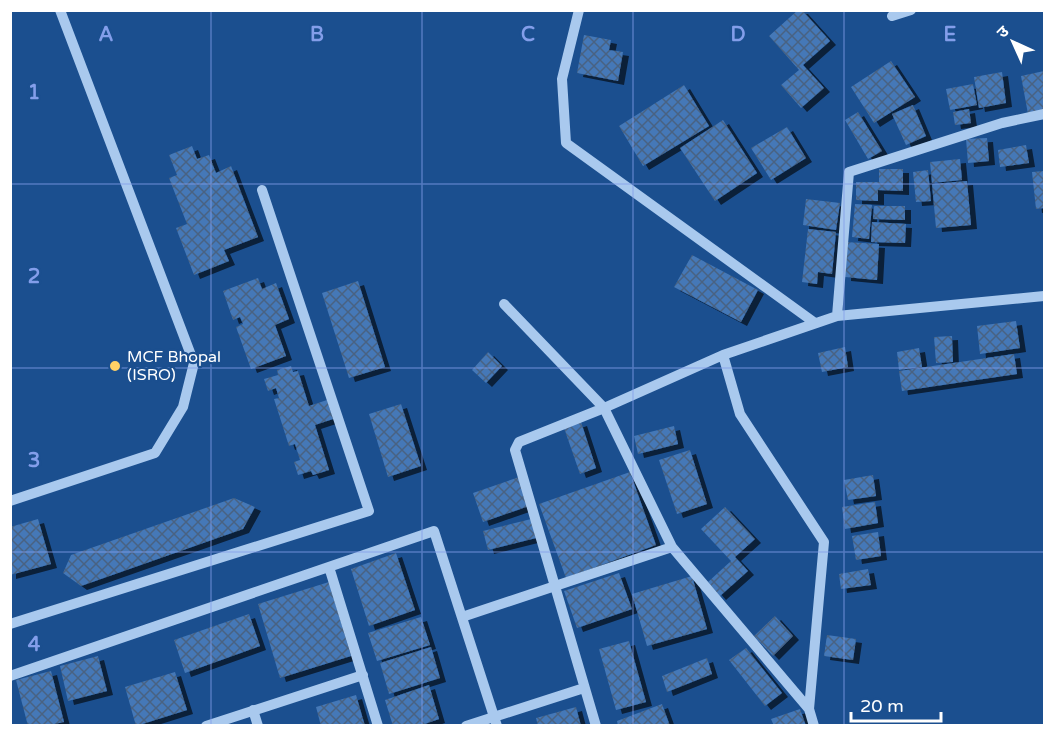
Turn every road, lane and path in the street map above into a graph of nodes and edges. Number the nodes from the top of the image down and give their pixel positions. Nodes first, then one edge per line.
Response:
1 (60, 10) edge
2 (579, 10) edge
3 (911, 10) edge
4 (892, 16) dead end
5 (1044, 114) edge
6 (262, 190) dead end
7 (1044, 296) edge
8 (504, 304) dead end
9 (837, 316) junction
10 (815, 323) junction
11 (723, 355) junction
12 (604, 408) junction
13 (10, 501) edge
14 (672, 547) junction
15 (329, 567) junction
16 (555, 586) junction
17 (462, 617) junction
18 (10, 624) edge
19 (363, 675) junction
20 (10, 676) edge
21 (584, 688) junction
22 (809, 709) junction
23 (253, 710) junction
24 (495, 721) edge
25 (206, 726) edge
26 (258, 726) edge
27 (378, 726) edge
28 (466, 726) edge
29 (596, 726) edge
30 (813, 726) edge

1 - 13 street
2 - 10 street
3 - 4 street
5 - 9 street
6 - 18 street
7 - 9 street
8 - 12 street
9 - 10 street
10 - 11 street
11 - 12 street
11 - 22 street
12 - 14 street
12 - 16 street
14 - 16 street
14 - 22 street
15 - 17 street
15 - 19 street
15 - 20 street
16 - 17 street
16 - 21 street
17 - 24 street
19 - 23 street
19 - 27 street
21 - 24 street
21 - 29 street
22 - 30 street
23 - 25 street
23 - 26 street
24 - 28 street

